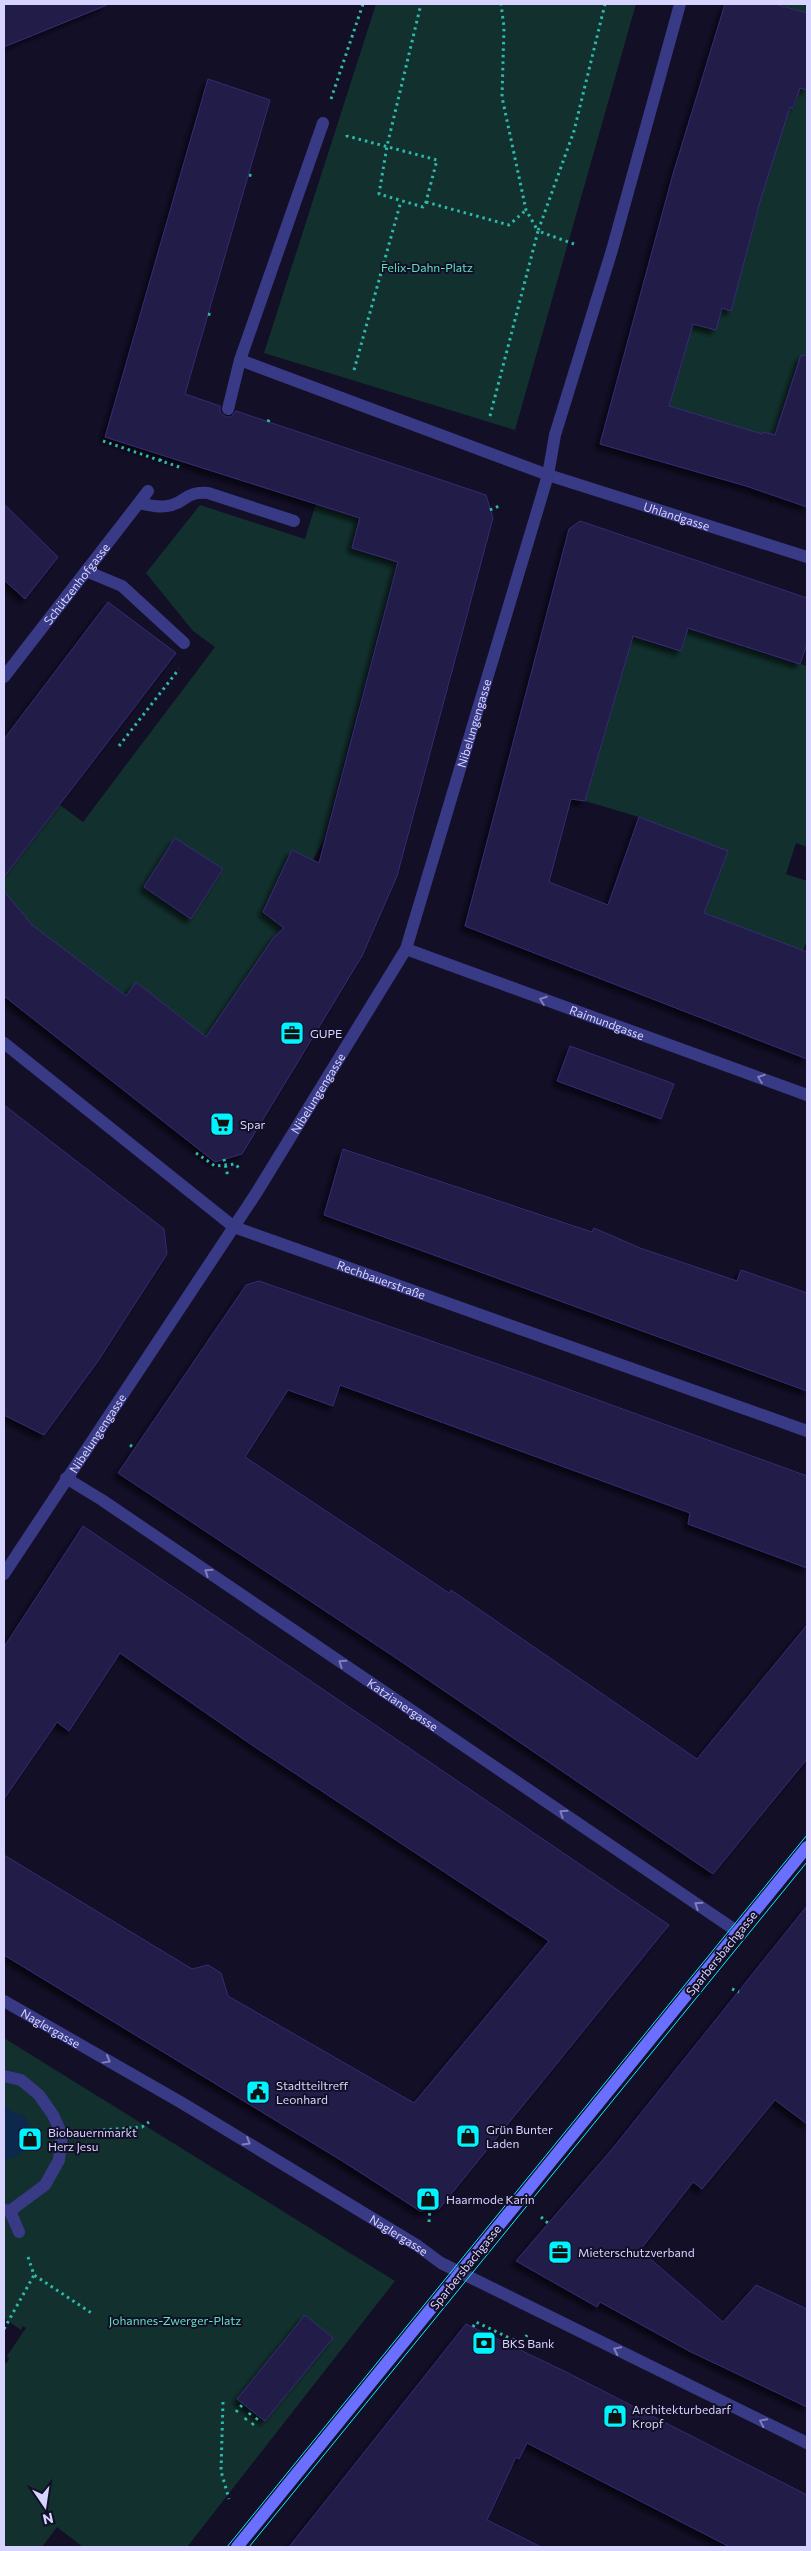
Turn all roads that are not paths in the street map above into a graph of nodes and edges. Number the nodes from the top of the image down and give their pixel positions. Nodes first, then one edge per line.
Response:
1 (680, 4) edge
2 (324, 120) road end
3 (240, 360) junction
4 (228, 409) dead end
5 (548, 475) junction
6 (148, 490) dead end
7 (139, 503) junction
8 (294, 521) dead end
9 (807, 557) edge
10 (86, 571) junction
11 (184, 642) dead end
12 (4, 677) edge
13 (406, 949) junction
14 (4, 1042) edge
15 (807, 1095) edge
16 (234, 1227) junction
17 (807, 1431) edge
18 (66, 1478) junction
19 (4, 1574) edge
20 (807, 1847) edge
21 (738, 1932) junction
22 (4, 2001) edge
23 (4, 2076) edge
24 (7, 2210) edge
25 (19, 2232) road end
26 (461, 2273) junction
27 (807, 2443) edge
28 (237, 2547) edge

1 - 5 street
2 - 3 street
3 - 4 street
3 - 5 street
5 - 9 street, Uhlandgasse
5 - 13 street, Nibelungengasse
6 - 7 street, Schützenhofgasse
7 - 8 street
7 - 10 street, Schützenhofgasse
10 - 11 street
10 - 12 street, Schützenhofgasse
15 -> 13 street, Raimundgasse
13 - 16 street, Nibelungengasse
14 - 16 street, Rechbauerstraße
16 - 17 street, Rechbauerstraße
16 - 18 street, Nibelungengasse
18 - 19 street, Nibelungengasse
21 -> 18 street, Katzianergasse
20 - 21 main road, Sparbersbachgasse
21 - 26 main road, Sparbersbachgasse
22 -> 26 street, Naglergasse
23 - 24 street
24 - 25 street
27 -> 26 street, Naglergasse
26 - 28 main road, Sparbersbachgasse

